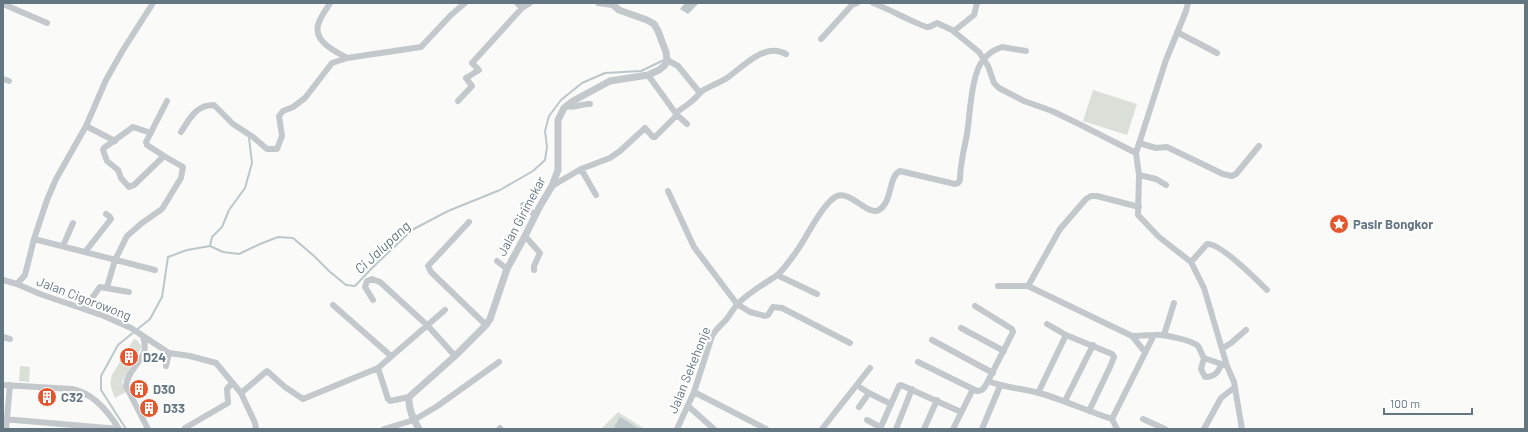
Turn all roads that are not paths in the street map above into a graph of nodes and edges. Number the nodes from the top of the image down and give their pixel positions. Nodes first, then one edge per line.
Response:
1 (153, 3) edge
2 (330, 3) edge
3 (465, 3) edge
4 (517, 3) edge
5 (530, 3) edge
6 (598, 3) edge
7 (857, 3) edge
8 (873, 3) edge
9 (977, 3) edge
10 (1188, 3) edge
11 (5, 4) edge
12 (612, 4) edge
13 (522, 8) junction
14 (47, 23) dead end
15 (954, 31) junction
16 (1177, 32) junction
17 (821, 39) dead end
18 (1026, 52) dead end
19 (1217, 53) dead end
20 (786, 54) dead end
21 (347, 58) junction
22 (984, 58) junction
23 (667, 60) junction
24 (648, 75) junction
25 (700, 93) junction
26 (167, 101) dead end
27 (458, 101) dead end
28 (590, 104) dead end
29 (567, 106) junction
30 (676, 114) junction
31 (687, 124) dead end
32 (86, 126) junction
33 (181, 132) dead end
34 (151, 133) junction
35 (115, 141) junction
36 (1139, 143) junction
37 (1259, 146) dead end
38 (1136, 153) junction
39 (164, 156) junction
40 (581, 169) junction
41 (1138, 176) junction
42 (1166, 184) dead end
43 (552, 186) junction
44 (668, 191) dead end
45 (596, 195) dead end
46 (523, 205) dead end
47 (1139, 208) junction
48 (106, 214) dead end
49 (535, 215) junction
50 (469, 222) dead end
51 (72, 223) dead end
52 (526, 236) junction
53 (34, 239) junction
54 (63, 246) junction
55 (85, 252) junction
56 (115, 260) junction
57 (497, 261) dead end
58 (1191, 262) junction
59 (507, 269) junction
60 (155, 270) dead end
61 (534, 270) dead end
62 (777, 275) junction
63 (3, 280) edge
64 (17, 284) junction
65 (998, 286) dead end
66 (1028, 286) junction
67 (107, 287) junction
68 (1267, 290) dead end
69 (129, 292) dead end
70 (817, 294) dead end
71 (373, 300) dead end
72 (738, 303) junction
73 (1174, 303) dead end
74 (333, 305) dead end
75 (974, 306) dead end
76 (84, 309) junction
77 (445, 310) dead end
78 (1047, 324) dead end
79 (486, 325) junction
80 (428, 326) junction
81 (961, 328) dead end
82 (1246, 330) dead end
83 (143, 335) junction
84 (1066, 335) junction
85 (1154, 335) junction
86 (1164, 335) junction
87 (1132, 336) junction
88 (3, 337) edge
89 (10, 339) dead end
90 (932, 340) dead end
91 (850, 343) dead end
92 (1093, 345) junction
93 (1223, 348) junction
94 (1004, 351) junction
95 (169, 352) junction
96 (1145, 352) junction
97 (390, 356) junction
98 (455, 356) junction
99 (1204, 358) junction
100 (499, 362) dead end
101 (918, 362) dead end
102 (1224, 365) junction
103 (166, 366) dead end
104 (378, 368) junction
105 (870, 368) dead end
106 (993, 373) junction
107 (988, 381) junction
108 (232, 383) junction
109 (6, 385) edge
110 (1000, 386) junction
111 (1235, 387) junction
112 (861, 388) dead end
113 (912, 389) junction
114 (973, 389) junction
115 (694, 392) junction
116 (241, 393) junction
117 (1038, 393) junction
118 (869, 394) junction
119 (410, 397) junction
120 (937, 400) junction
121 (1065, 401) junction
122 (891, 404) junction
123 (688, 406) junction
124 (859, 408) dead end
125 (1089, 411) junction
126 (961, 412) junction
127 (5, 419) edge
128 (1112, 419) junction
129 (1143, 419) dead end
130 (414, 420) junction
131 (867, 420) dead end
132 (185, 428) dead end
133 (880, 428) edge
134 (6, 429) edge
135 (119, 429) edge
136 (148, 429) edge
137 (256, 429) edge
138 (384, 429) edge
139 (420, 429) edge
140 (677, 429) edge
141 (714, 429) edge
142 (766, 429) edge
143 (822, 429) edge
144 (896, 429) edge
145 (924, 429) edge
146 (953, 429) edge
147 (982, 429) edge
148 (1117, 429) edge
149 (1165, 429) edge
150 (1204, 429) edge
151 (1242, 429) edge

1 - 32 street
2 - 21 street
3 - 21 street
4 - 13 street
5 - 13 street
6 - 12 street
7 - 17 street
8 - 15 street
9 - 15 street
10 - 16 street
11 - 14 street
12 - 23 street
13 - 27 street
15 - 22 street
16 - 19 street
16 - 36 street
18 - 22 street
20 - 25 street
21 - 33 street
22 - 38 street
22 - 62 street, Jalan Sekehonje
23 - 24 street, Jalan Girimekar
23 - 25 street
24 - 29 street, Jalan Girimekar
24 - 30 street
25 - 30 street
26 - 34 street
28 - 29 street
29 - 43 street, Jalan Girimekar
30 - 31 street
30 - 40 street
32 - 35 street
32 - 53 street
34 - 35 street
34 - 39 street
35 - 39 street
36 - 37 street
36 - 38 street
38 - 41 street
39 - 56 street
40 - 43 street
40 - 45 street
41 - 42 street
41 - 47 street
43 - 49 street, Jalan Girimekar
44 - 72 street
46 - 49 street
47 - 58 street
47 - 66 street
48 - 55 street
49 - 52 street, Jalan Girimekar
50 - 79 street
51 - 54 street
52 - 59 street, Jalan Girimekar
52 - 61 street
53 - 54 street
53 - 64 street
54 - 55 street
55 - 56 street
56 - 60 street
56 - 67 street
57 - 59 street
58 - 68 street
58 - 93 street
59 - 79 street, Jalan Girimekar
62 - 70 street
62 - 72 street, Jalan Sekehonje
63 - 64 street, Jalan Cigorowong
64 - 76 street, Jalan Cigorowong
65 - 66 street
66 - 87 street
67 - 69 street
67 - 76 street
71 - 80 street
72 - 91 street
72 - 115 street, Jalan Sekehonje
73 - 86 street
74 - 97 street
75 - 94 street
76 - 83 street, Jalan Cigorowong
77 - 80 street
78 - 84 street
79 - 98 street, Jalan Girimekar
80 - 97 street
80 - 98 street
81 - 94 street
82 - 93 street
83 - 95 street, Jalan Cigorowong
83 - 136 street
84 - 92 street
84 - 117 street
85 - 86 street
85 - 87 street
85 - 96 street
86 - 99 street
87 - 96 street
88 - 89 street
90 - 106 street
92 - 121 street
92 - 125 street
93 - 102 street
94 - 106 street
95 - 103 street
95 - 108 street, Jalan Cigorowong
96 - 128 street
97 - 104 street
98 - 119 street, Jalan Girimekar
99 - 102 street
99 - 102 street
100 - 130 street
101 - 114 street
102 - 111 street
104 - 116 street
104 - 119 street
105 - 143 street
106 - 107 street
107 - 110 street
107 - 114 street
108 - 116 street, Jalan Cigorowong
108 - 132 street
109 - 127 street
109 - 135 street
110 - 117 street
110 - 147 street
111 - 150 street
111 - 151 street
112 - 118 street
113 - 120 street
113 - 122 street
113 - 144 street
114 - 126 street
115 - 123 street, Jalan Sekehonje
115 - 142 street
116 - 137 street, Jalan Cigorowong
117 - 121 street
118 - 122 street
118 - 124 street
119 - 130 street
120 - 126 street
120 - 145 street
121 - 125 street
122 - 133 street
123 - 140 street, Jalan Sekehonje
123 - 141 street
125 - 128 street
126 - 146 street
127 - 134 street
127 - 135 street
128 - 148 street
129 - 149 street
130 - 138 street
130 - 139 street
131 - 133 street

